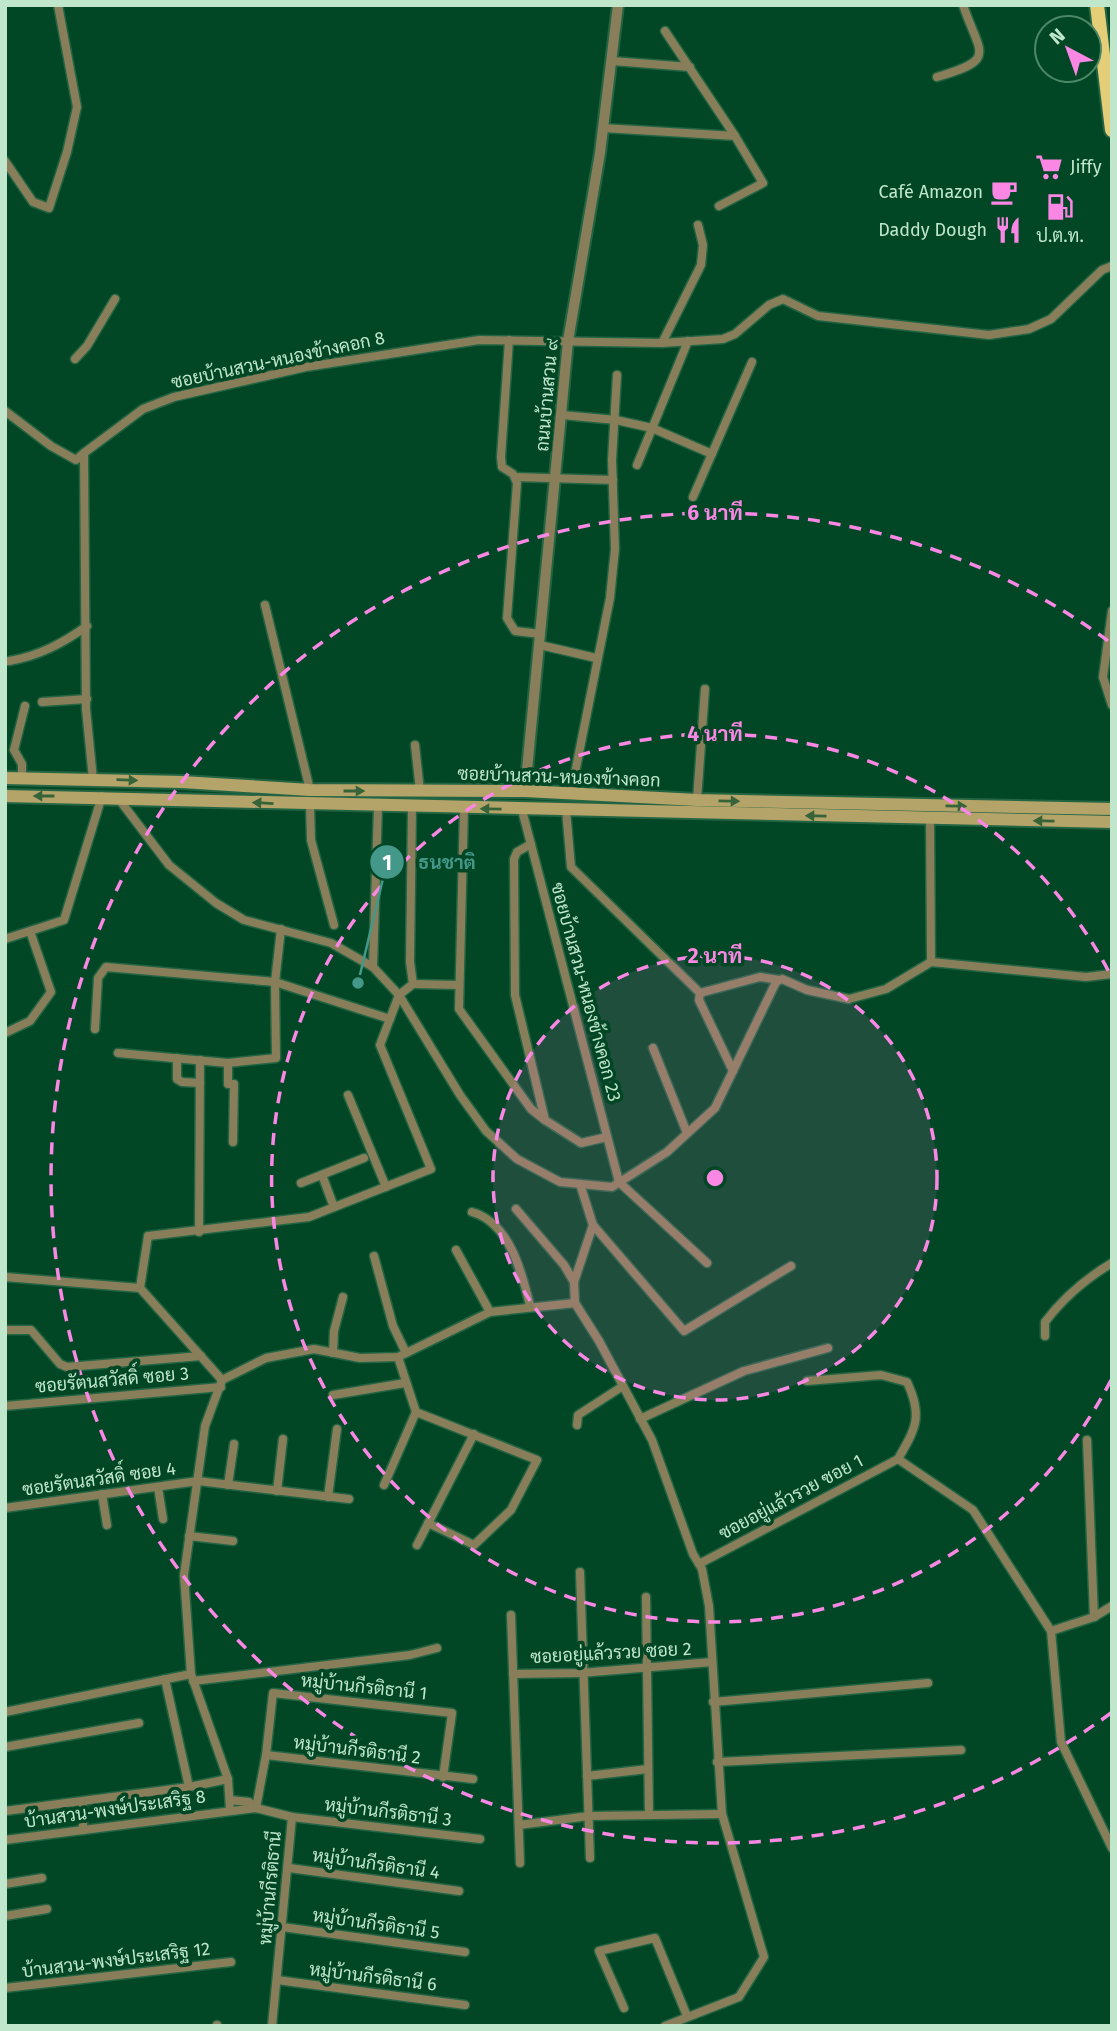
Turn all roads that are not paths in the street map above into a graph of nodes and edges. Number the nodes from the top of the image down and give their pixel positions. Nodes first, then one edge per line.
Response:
1 (58, 5) edge
2 (627, 5) edge
3 (963, 5) edge
4 (1097, 5) edge
5 (617, 10) edge
6 (665, 31) dead end
7 (612, 61) junction
8 (690, 67) junction
9 (937, 76) dead end
10 (603, 128) junction
11 (1112, 130) edge
12 (735, 136) junction
13 (5, 161) edge
14 (719, 206) dead end
15 (698, 225) dead end
16 (1112, 266) edge
17 (114, 299) dead end
18 (509, 340) junction
19 (568, 341) junction
20 (688, 341) junction
21 (662, 343) junction
22 (75, 359) dead end
23 (752, 362) dead end
24 (617, 374) dead end
25 (5, 411) edge
26 (562, 415) junction
27 (615, 420) junction
28 (652, 428) junction
29 (84, 453) junction
30 (712, 454) junction
31 (637, 465) dead end
32 (515, 477) junction
33 (556, 480) junction
34 (613, 480) junction
35 (693, 497) dead end
36 (265, 605) dead end
37 (1112, 611) edge
38 (88, 626) junction
39 (540, 639) junction
40 (596, 658) junction
41 (9, 661) dead end
42 (705, 689) dead end
43 (87, 699) junction
44 (42, 702) dead end
45 (1112, 705) edge
46 (25, 706) dead end
47 (415, 745) dead end
48 (13, 778) edge
49 (93, 779) junction
50 (310, 790) junction
51 (420, 791) junction
52 (525, 791) junction
53 (571, 793) junction
54 (7, 796) edge
55 (102, 796) junction
56 (117, 797) junction
57 (697, 800) junction
58 (310, 805) junction
59 (378, 806) junction
60 (412, 807) junction
61 (464, 808) junction
62 (1112, 809) edge
63 (522, 810) junction
64 (566, 810) junction
65 (930, 818) junction
66 (1112, 822) edge
67 (531, 844) junction
68 (334, 925) dead end
69 (281, 929) junction
70 (30, 931) junction
71 (5, 939) edge
72 (931, 962) junction
73 (373, 967) junction
74 (1112, 974) edge
75 (275, 982) junction
76 (776, 983) junction
77 (413, 984) junction
78 (459, 985) junction
79 (700, 993) junction
80 (399, 995) junction
81 (390, 1019) junction
82 (95, 1029) dead end
83 (5, 1032) edge
84 (653, 1048) dead end
85 (118, 1053) dead end
86 (177, 1058) junction
87 (200, 1060) junction
88 (228, 1063) junction
89 (733, 1071) junction
90 (200, 1083) junction
91 (348, 1096) dead end
92 (545, 1120) junction
93 (687, 1133) junction
94 (607, 1136) junction
95 (233, 1142) dead end
96 (364, 1158) dead end
97 (322, 1175) junction
98 (619, 1182) junction
99 (301, 1183) dead end
100 (580, 1184) junction
101 (386, 1187) junction
102 (334, 1207) junction
103 (516, 1209) dead end
104 (472, 1212) dead end
105 (593, 1225) junction
106 (199, 1232) junction
107 (456, 1250) dead end
108 (374, 1256) dead end
109 (707, 1263) dead end
110 (1112, 1263) edge
111 (791, 1266) dead end
112 (6, 1276) edge
113 (574, 1283) junction
114 (140, 1288) junction
115 (343, 1297) dead end
116 (575, 1303) junction
117 (530, 1306) junction
118 (490, 1312) junction
119 (5, 1330) edge
120 (1045, 1336) dead end
121 (828, 1349) dead end
122 (333, 1353) junction
123 (402, 1355) junction
124 (201, 1356) junction
125 (807, 1381) dead end
126 (221, 1383) junction
127 (405, 1383) junction
128 (623, 1386) junction
129 (333, 1395) dead end
130 (5, 1406) edge
131 (416, 1412) junction
132 (640, 1419) junction
133 (577, 1425) dead end
134 (337, 1429) dead end
135 (474, 1434) junction
136 (283, 1439) dead end
137 (1087, 1440) dead end
138 (234, 1444) dead end
139 (898, 1459) junction
140 (198, 1481) junction
141 (228, 1485) junction
142 (384, 1485) dead end
143 (158, 1487) junction
144 (277, 1491) junction
145 (102, 1494) junction
146 (328, 1497) junction
147 (349, 1499) dead end
148 (5, 1508) edge
149 (163, 1519) dead end
150 (428, 1523) junction
151 (107, 1525) dead end
152 (189, 1536) junction
153 (233, 1541) dead end
154 (417, 1545) dead end
155 (699, 1564) junction
156 (580, 1572) dead end
157 (646, 1597) dead end
158 (1112, 1606) edge
159 (511, 1615) dead end
160 (1094, 1617) junction
161 (1051, 1631) junction
162 (437, 1648) dead end
163 (712, 1662) junction
164 (647, 1667) junction
165 (581, 1673) junction
166 (513, 1674) junction
167 (192, 1678) junction
168 (165, 1679) junction
169 (928, 1683) dead end
170 (713, 1702) junction
171 (5, 1712) edge
172 (139, 1723) dead end
173 (5, 1747) edge
174 (961, 1750) dead end
175 (267, 1755) junction
176 (718, 1762) junction
177 (648, 1769) junction
178 (587, 1776) junction
179 (443, 1777) junction
180 (228, 1779) junction
181 (472, 1779) dead end
182 (189, 1787) junction
183 (83, 1801) junction
184 (230, 1805) junction
185 (256, 1808) junction
186 (5, 1811) edge
187 (722, 1814) junction
188 (649, 1815) junction
189 (589, 1816) junction
190 (292, 1817) junction
191 (519, 1825) junction
192 (83, 1830) junction
193 (480, 1839) dead end
194 (5, 1840) edge
195 (1112, 1848) edge
196 (590, 1858) dead end
197 (520, 1863) dead end
198 (289, 1868) junction
199 (43, 1878) dead end
200 (5, 1884) edge
201 (459, 1891) dead end
202 (47, 1909) dead end
203 (5, 1916) edge
204 (282, 1927) junction
205 (465, 1952) dead end
206 (231, 1962) dead end
207 (277, 1980) junction
208 (5, 1988) edge
209 (465, 2005) dead end
210 (624, 2008) dead end
211 (687, 2016) junction
212 (272, 2026) edge
213 (664, 2026) edge

1 - 13 street
2 - 5 street
3 - 9 street
4 - 11 highway
5 - 7 street, ถนนบ้านสวน ๙
6 - 8 street
7 - 8 street
7 - 10 street, ถนนบ้านสวน ๙
8 - 12 street
10 - 12 street
10 - 19 street, ถนนบ้านสวน ๙
12 - 14 street
15 - 21 street
16 - 20 street, ซอยบ้านสวน-หนองข้างคอก 8
17 - 22 street
18 - 19 street, ซอยบ้านสวน-หนองข้างคอก 8
18 - 29 street, ซอยบ้านสวน-หนองข้างคอก 8
18 - 32 street
19 - 21 street, ซอยบ้านสวน-หนองข้างคอก 8
19 - 26 street, ถนนบ้านสวน ๙
20 - 21 street, ซอยบ้านสวน-หนองข้างคอก 8
20 - 28 street
23 - 30 street
24 - 27 street
25 - 29 street
26 - 27 street
26 - 33 street, ถนนบ้านสวน ๙
27 - 28 street
27 - 34 street
28 - 30 street
28 - 31 street
29 - 38 street
30 - 35 street
32 - 33 street
32 - 39 street
33 - 34 street
33 - 39 street, ถนนบ้านสวน ๙
34 - 40 street
36 - 50 street
37 - 45 street
38 - 41 street
38 - 43 street
39 - 40 street
39 - 52 street, ถนนบ้านสวน ๙
40 - 53 street
42 - 57 street
43 - 44 street
43 - 49 street
46 - 48 street
47 - 51 street
48 - 49 main road, ซอยบ้านสวน-หนองข้างคอก
48 - 54 main road
49 -> 50 main road, ซอยบ้านสวน-หนองข้างคอก
50 -> 51 main road, ซอยบ้านสวน-หนองข้างคอก
51 - 52 main road, ซอยบ้านสวน-หนองข้างคอก
52 - 53 main road, ซอยบ้านสวน-หนองข้างคอก
52 - 63 main road
53 - 57 main road, ซอยบ้านสวน-หนองข้างคอก
55 -> 54 main road, ซอยบ้านสวน-หนองข้างคอก
55 - 56 main road, ซอยบ้านสวน-หนองข้างคอก
55 - 70 street
58 -> 56 main road, ซอยบ้านสวน-หนองข้างคอก
56 - 69 street
57 -> 62 main road, ซอยบ้านสวน-หนองข้างคอก
58 - 59 main road, ซอยบ้านสวน-หนองข้างคอก
58 - 68 street
59 - 60 main road, ซอยบ้านสวน-หนองข้างคอก
59 - 73 street
60 - 61 main road, ซอยบ้านสวน-หนองข้างคอก
60 - 77 street
63 -> 61 main road, ซอยบ้านสวน-หนองข้างคอก
61 - 78 street
63 - 64 main road, ซอยบ้านสวน-หนองข้างคอก
63 - 67 street, ซอยบ้านสวน-หนองข้างคอก 23
65 -> 64 main road, ซอยบ้านสวน-หนองข้างคอก
64 - 79 street
66 -> 65 main road, ซอยบ้านสวน-หนองข้างคอก
65 - 72 street
67 - 92 street
67 - 94 street, ซอยบ้านสวน-หนองข้างคอก 23
69 - 73 street
69 - 75 street
70 - 71 street
70 - 83 street
72 - 74 street
72 - 76 street
73 - 80 street
75 - 81 street
75 - 82 street
75 - 88 street
76 - 79 street
76 - 89 street
77 - 78 street
77 - 80 street
78 - 92 street
79 - 89 street
80 - 81 street
80 - 100 street
81 - 101 street
84 - 93 street
85 - 86 street
86 - 87 street
86 - 90 street
87 - 88 street
87 - 90 street
88 - 95 street
89 - 93 street
90 - 106 street
91 - 101 street
92 - 94 street
93 - 98 street
94 - 98 street, ซอยบ้านสวน-หนองข้างคอก 23
96 - 97 street
97 - 99 street
97 - 102 street
98 - 100 street
98 - 109 street
100 - 105 street
101 - 102 street
102 - 106 street
103 - 113 street
104 - 117 street
105 - 111 street
105 - 113 street
106 - 114 street
107 - 118 street
108 - 123 street
110 - 120 street
112 - 114 street
113 - 116 street
114 - 124 street
115 - 122 street
116 - 117 street
116 - 128 street
117 - 118 street
118 - 123 street
119 - 124 street
121 - 132 street
122 - 123 street
122 - 126 street
123 - 127 street
124 - 126 street
125 - 139 street
126 - 130 street, ซอยรัตนสวัสดิ์ ซอย 3
126 - 140 street
127 - 129 street
127 - 131 street
128 - 132 street
128 - 133 street
131 - 135 street
131 - 142 street
132 - 155 street
134 - 146 street
135 - 150 street
135 - 150 street
136 - 144 street
137 - 160 street
138 - 141 street
139 - 155 street, ซอยอยู่แล้วรวย ซอย 1
139 - 161 street
140 - 141 street, ซอยรัตนสวัสดิ์ ซอย 4
140 - 143 street, ซอยรัตนสวัสดิ์ ซอย 4
140 - 152 street
141 - 144 street, ซอยรัตนสวัสดิ์ ซอย 4
143 - 145 street, ซอยรัตนสวัสดิ์ ซอย 4
143 - 149 street
144 - 146 street, ซอยรัตนสวัสดิ์ ซอย 4
145 - 148 street, ซอยรัตนสวัสดิ์ ซอย 4
145 - 151 street
146 - 147 street, ซอยรัตนสวัสดิ์ ซอย 4
150 - 154 street
152 - 153 street
152 - 167 street
155 - 163 street
156 - 165 street
157 - 164 street
158 - 160 street
159 - 166 street
160 - 161 street
161 - 195 street
162 - 167 street
163 - 164 street, ซอยอยู่แล้วรวย ซอย 2
163 - 170 street
164 - 165 street, ซอยอยู่แล้วรวย ซอย 2
164 - 177 street
165 - 166 street, ซอยอยู่แล้วรวย ซอย 2
165 - 178 street
166 - 191 street
167 - 168 street
167 - 180 street
168 - 171 street
168 - 182 street
169 - 170 street
170 - 176 street
172 - 173 street
174 - 176 street
175 - 179 street, หมู่บ้านกีรติธานี 2
175 - 179 street, หมู่บ้านกีรติธานี 1
175 - 185 street
176 - 187 street
177 - 178 street
177 - 188 street
178 - 189 street
179 - 181 street, หมู่บ้านกีรติธานี 2
180 - 182 street
180 - 184 street
182 - 183 street
183 - 186 street
183 - 192 street
184 - 185 street, หมู่บ้านกีรติธานี
184 - 192 street, บ้านสวน-พงษ์ประเสริฐ 8
185 - 190 street, หมู่บ้านกีรติธานี
187 - 188 street
187 - 211 street
188 - 189 street
189 - 191 street
189 - 196 street
190 - 193 street, หมู่บ้านกีรติธานี 3
190 - 198 street, หมู่บ้านกีรติธานี
191 - 197 street
192 - 194 street, บ้านสวน-พงษ์ประเสริฐ 8
198 - 201 street, หมู่บ้านกีรติธานี 4
198 - 204 street, หมู่บ้านกีรติธานี
199 - 200 street
202 - 203 street
204 - 205 street, หมู่บ้านกีรติธานี 5
204 - 207 street, หมู่บ้านกีรติธานี
206 - 208 street, บ้านสวน-พงษ์ประเสริฐ 12
207 - 209 street, หมู่บ้านกีรติธานี 6
207 - 212 street, หมู่บ้านกีรติธานี
210 - 211 street
211 - 213 street

